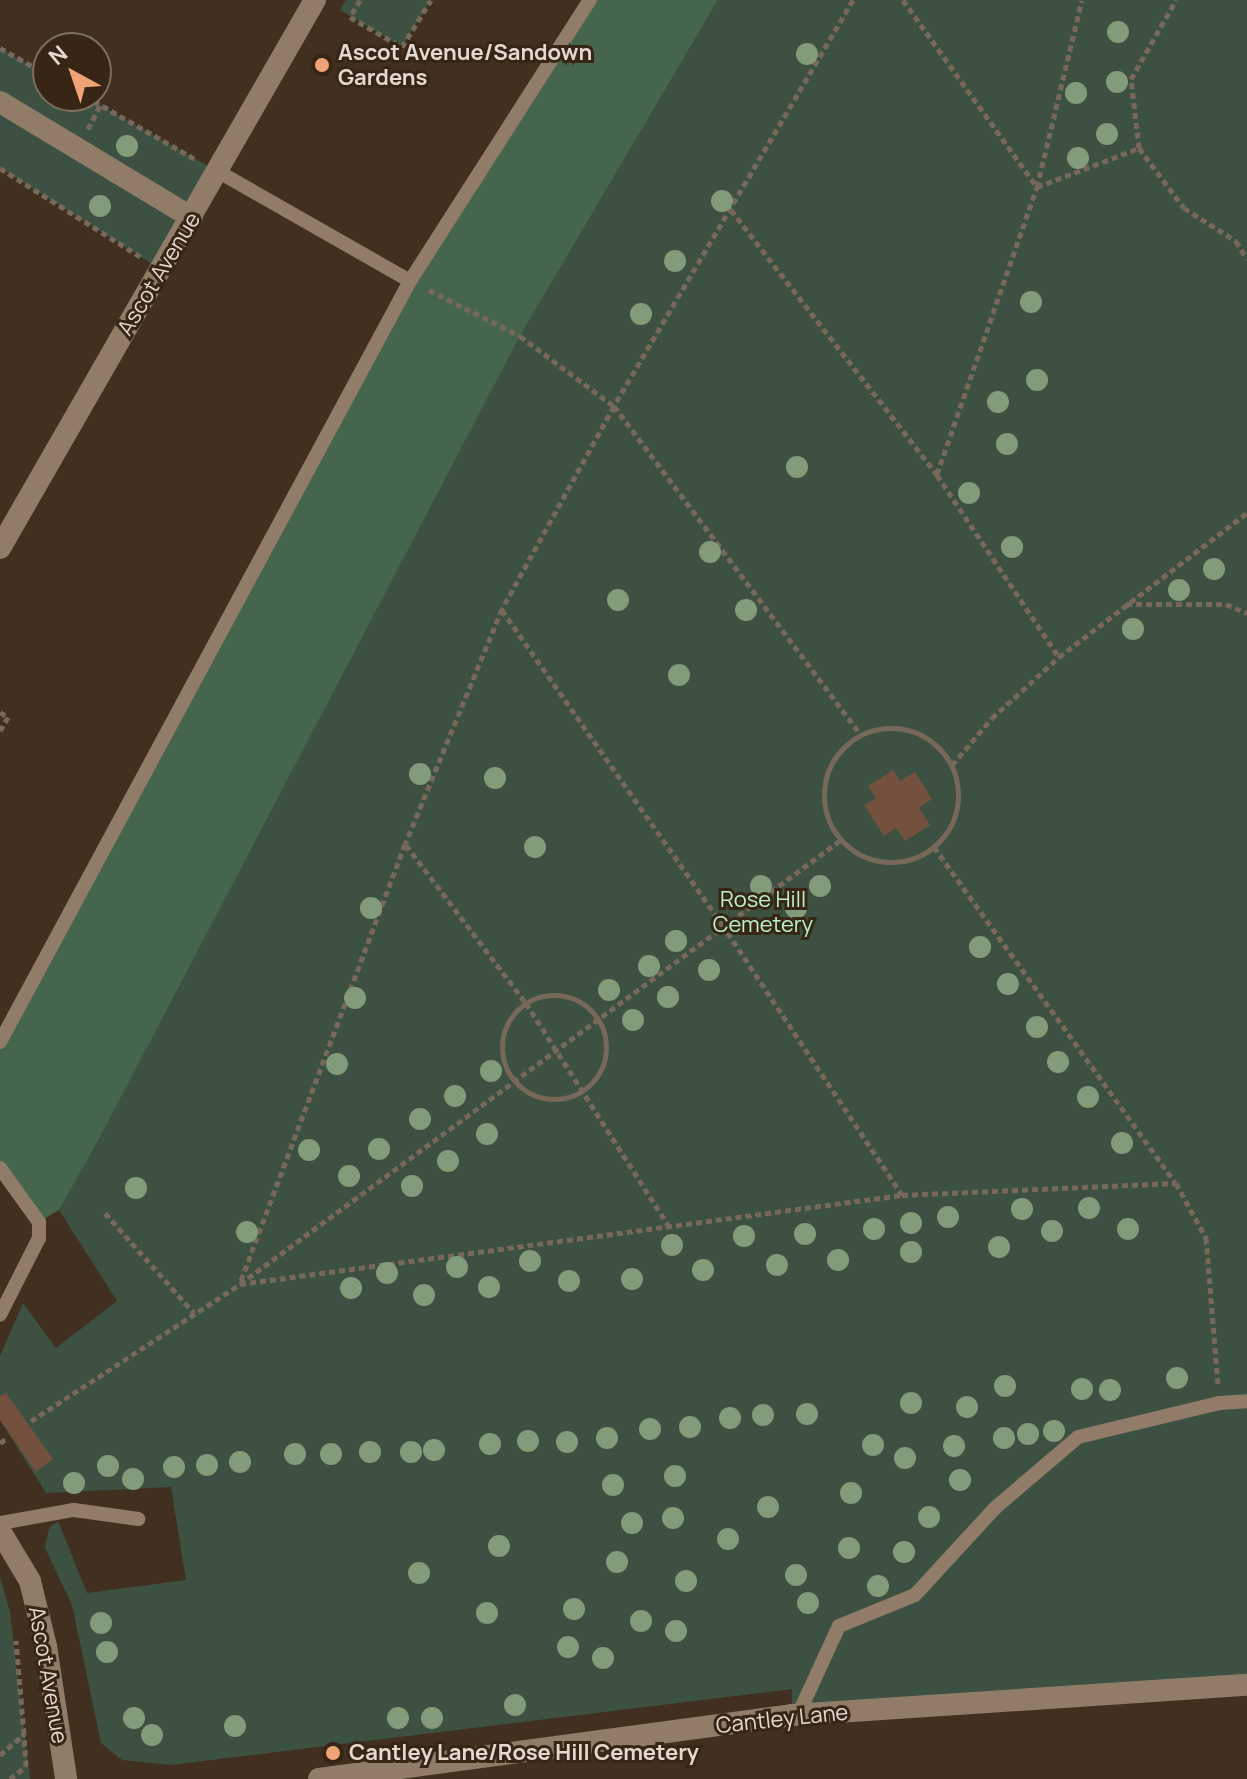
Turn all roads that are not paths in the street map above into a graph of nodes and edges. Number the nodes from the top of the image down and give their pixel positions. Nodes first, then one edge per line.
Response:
1 (315, 0) edge
2 (590, 0) edge
3 (0, 102) edge
4 (219, 172) junction
5 (192, 218) junction
6 (410, 281) junction
7 (0, 548) edge
8 (0, 1042) edge
9 (0, 1168) edge
10 (0, 1315) edge
11 (1247, 1401) edge
12 (138, 1519) dead end
13 (0, 1523) edge
14 (0, 1531) edge
15 (1247, 1685) edge
16 (798, 1715) junction
17 (66, 1779) edge
18 (319, 1779) edge

1 - 4 street, Ascot Avenue
2 - 6 lane
3 - 5 street
4 - 5 street, Ascot Avenue
4 - 6 lane
5 - 7 street, Ascot Avenue
6 - 8 lane
9 - 10 lane
11 - 16 lane
12 - 13 lane
14 - 17 street, Ascot Avenue
15 - 16 street, Cantley Lane
16 - 18 street, Cantley Lane

